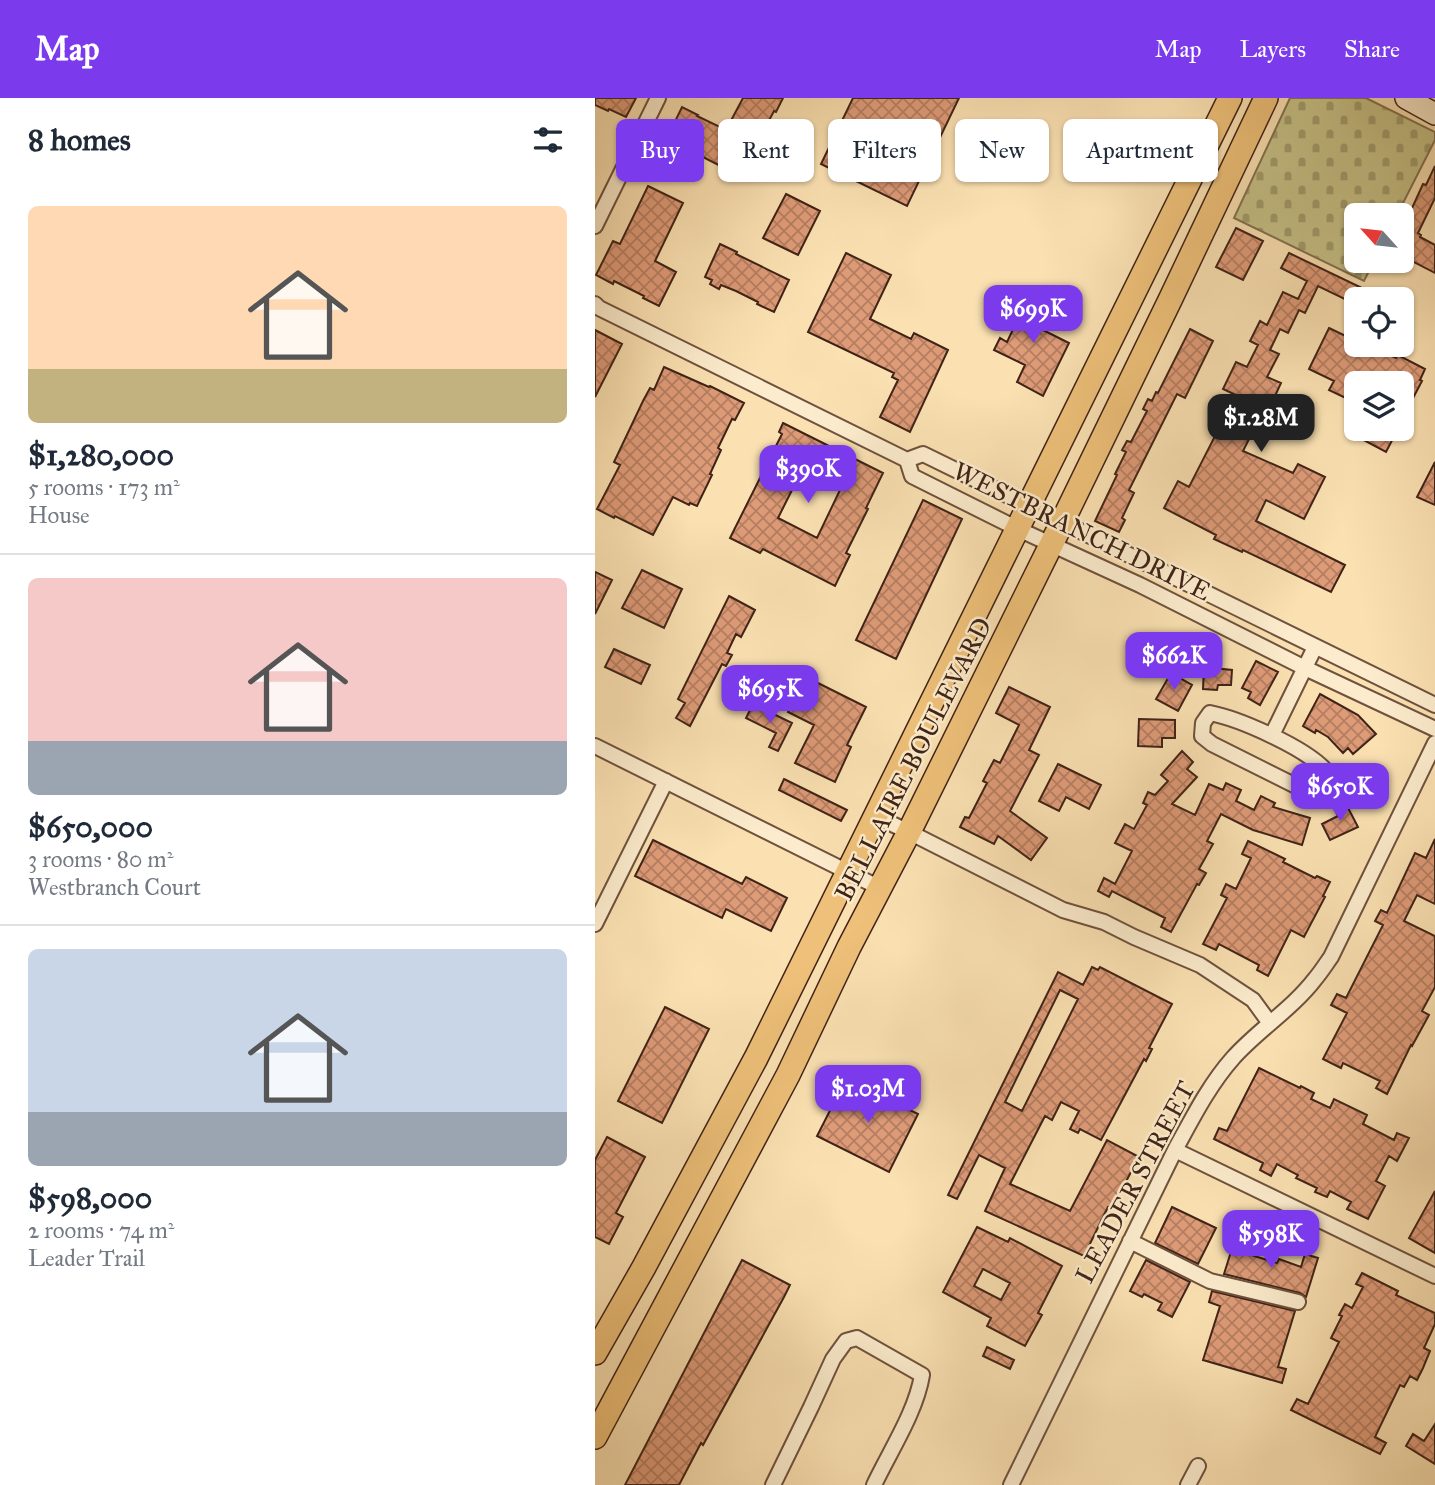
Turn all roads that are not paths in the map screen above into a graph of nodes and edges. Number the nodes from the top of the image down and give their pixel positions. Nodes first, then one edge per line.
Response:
1 (658, 98) edge
2 (1230, 98) edge
3 (1266, 98) edge
4 (1406, 98) edge
5 (1435, 114) edge
6 (595, 226) edge
7 (1146, 270) junction
8 (1177, 285) junction
9 (595, 304) edge
10 (907, 460) junction
11 (1030, 505) junction
12 (1062, 521) junction
13 (1018, 529) junction
14 (1052, 543) junction
15 (961, 642) junction
16 (1315, 647) junction
17 (994, 658) junction
18 (1305, 668) junction
19 (1435, 705) edge
20 (1435, 729) edge
21 (1272, 736) junction
22 (1435, 743) edge
23 (595, 746) edge
24 (666, 781) junction
25 (875, 816) junction
26 (909, 832) junction
27 (848, 872) junction
28 (880, 888) junction
29 (595, 924) edge
30 (1269, 1022) junction
31 (756, 1058) junction
32 (788, 1075) junction
33 (1175, 1150) junction
34 (1131, 1241) junction
35 (644, 1267) junction
36 (1435, 1276) edge
37 (677, 1283) junction
38 (1298, 1302) dead end
39 (595, 1353) edge
40 (595, 1437) edge
41 (1198, 1466) dead end
42 (773, 1485) edge
43 (874, 1485) edge
44 (1011, 1485) edge
45 (1188, 1485) edge

1 - 6 street
2 - 7 main road, BELLAIRE BOULEVARD
3 - 8 main road, BELLAIRE BOULEVARD
4 - 5 main road
7 - 8 main road
7 - 11 main road, BELLAIRE BOULEVARD
8 - 12 main road, BELLAIRE BOULEVARD
9 - 10 street, WESTBRANCH DRIVE
10 - 11 street, WESTBRANCH DRIVE
10 - 13 street, WESTBRANCH DRIVE
11 - 12 street, WESTBRANCH DRIVE
11 - 13 main road, BELLAIRE BOULEVARD
12 - 14 main road, BELLAIRE BOULEVARD
12 - 16 street, WESTBRANCH DRIVE
13 - 14 street, WESTBRANCH DRIVE
13 - 15 main road, BELLAIRE BOULEVARD
14 - 17 main road, BELLAIRE BOULEVARD
14 - 18 street, WESTBRANCH DRIVE
15 - 17 main road
15 - 25 main road, BELLAIRE BOULEVARD
16 - 18 street
16 - 19 street, WESTBRANCH DRIVE
17 - 26 main road, BELLAIRE BOULEVARD
18 - 20 street, WESTBRANCH DRIVE
18 - 21 street
21 - 21 street
22 - 30 street, LEADER STREET
23 - 24 street
24 - 27 street
24 - 29 street
25 - 26 street
25 - 27 main road, BELLAIRE BOULEVARD
26 - 28 main road, BELLAIRE BOULEVARD
26 - 30 street
27 - 28 street
27 - 31 main road, BELLAIRE BOULEVARD
28 - 32 main road, BELLAIRE BOULEVARD
30 - 33 street, LEADER STREET
31 - 32 main road
31 - 35 main road, BELLAIRE BOULEVARD
32 - 37 main road, BELLAIRE BOULEVARD
33 - 34 street, LEADER STREET
33 - 36 street
34 - 38 street
34 - 44 street, LEADER STREET
35 - 37 main road
35 - 39 main road, BELLAIRE BOULEVARD
37 - 40 main road, BELLAIRE BOULEVARD
41 - 45 street
42 - 43 street

